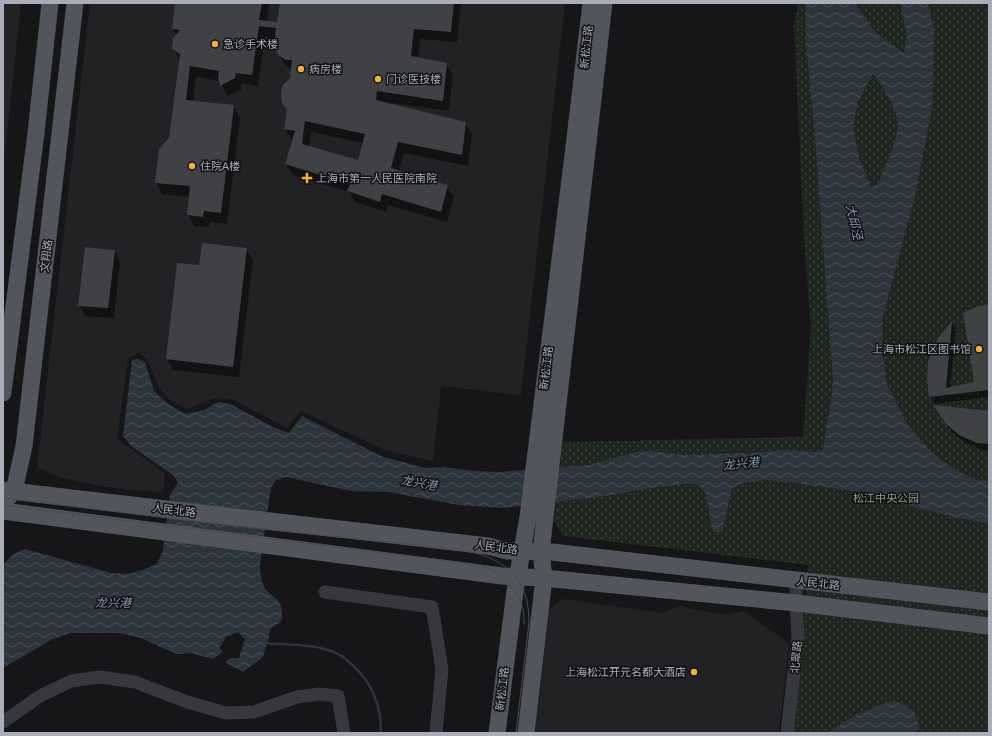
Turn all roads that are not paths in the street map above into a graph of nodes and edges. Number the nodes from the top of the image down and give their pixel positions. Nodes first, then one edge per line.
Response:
1 (50, 3) edge
2 (76, 3) edge
3 (591, 3) edge
4 (604, 3) edge
5 (3, 393) edge
6 (542, 464) junction
7 (9, 490) edge
8 (3, 504) edge
9 (537, 507) junction
10 (3, 511) edge
11 (522, 551) junction
12 (540, 552) junction
13 (517, 577) junction
14 (544, 578) junction
15 (796, 581) junction
16 (325, 592) dead end
17 (989, 602) edge
18 (796, 603) junction
19 (989, 626) edge
20 (3, 722) edge
21 (344, 733) edge
22 (436, 733) edge
23 (497, 733) edge
24 (526, 733) edge
25 (787, 733) edge

1 - 5 main road
2 - 7 main road, 文翔路
3 - 6 main road, 新松江路
4 - 6 main road, 新松江路
6 - 9 main road, 新松江路
7 - 8 main road, 文翔路
7 - 11 main road, 人民北路
9 - 11 main road, 新松江路
9 - 12 main road, 新松江路
10 - 13 main road, 人民北路
11 - 12 main road, 人民北路
11 - 13 main road, 新松江路
12 - 14 main road, 新松江路
12 - 15 main road, 人民北路
13 - 14 main road, 人民北路
13 - 23 main road, 新松江路
14 - 18 main road, 人民北路
14 - 24 main road, 新松江路
15 - 17 main road, 人民北路
15 - 18 street, 北翠路
16 - 22 street
18 - 19 main road, 人民北路
18 - 25 street, 北翠路
20 - 21 street

